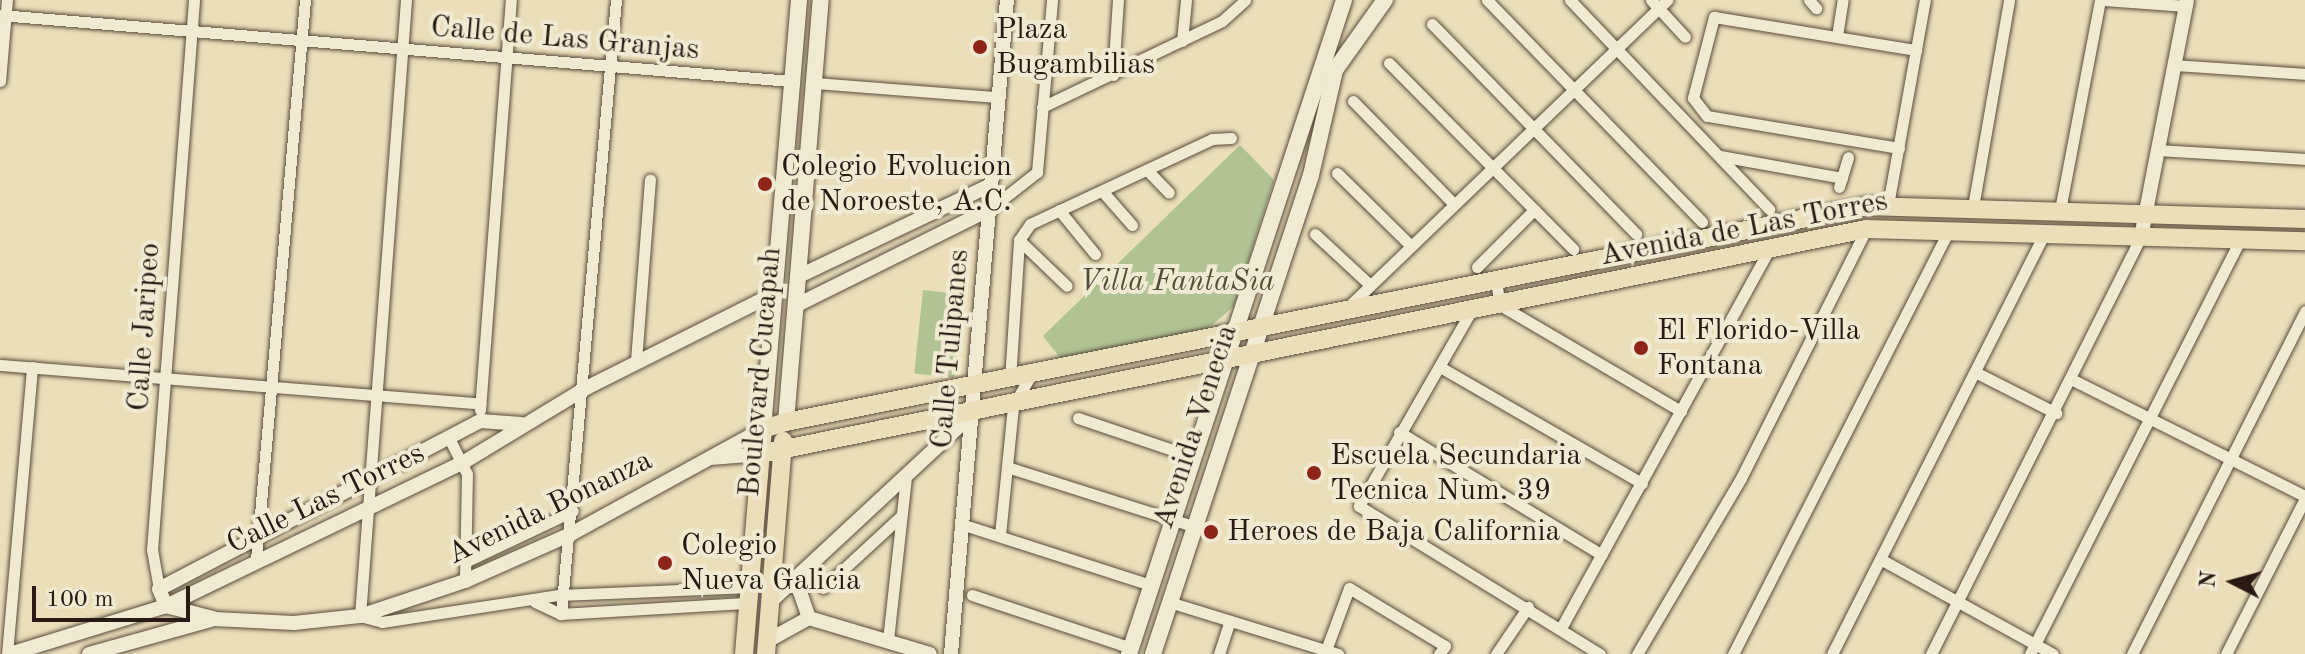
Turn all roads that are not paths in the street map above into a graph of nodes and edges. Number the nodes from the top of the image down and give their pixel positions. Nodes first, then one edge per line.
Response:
1 (7, 0) edge
2 (194, 0) edge
3 (305, 0) edge
4 (406, 0) edge
5 (511, 0) edge
6 (616, 0) edge
7 (799, 0) edge
8 (821, 0) edge
9 (1007, 0) edge
10 (1052, 0) edge
11 (1118, 0) edge
12 (1186, 0) edge
13 (1245, 0) edge
14 (1344, 0) edge
15 (1385, 0) edge
16 (1487, 0) edge
17 (1570, 0) edge
18 (1843, 0) edge
19 (1925, 0) edge
20 (2009, 0) edge
21 (2102, 0) edge
22 (1659, 3) edge
23 (2186, 3) edge
24 (3, 15) edge
25 (1432, 24) dead end
26 (192, 33) junction
27 (1837, 36) junction
28 (1685, 37) dead end
29 (302, 40) junction
30 (1182, 41) junction
31 (402, 49) junction
32 (1616, 49) junction
33 (1916, 50) junction
34 (506, 59) junction
35 (1389, 63) dead end
36 (2174, 65) junction
37 (610, 66) junction
38 (2305, 74) edge
39 (1113, 75) junction
40 (0, 81) edge
41 (791, 81) junction
42 (814, 83) junction
43 (1573, 91) junction
44 (998, 97) junction
45 (1353, 101) dead end
46 (1042, 107) junction
47 (1530, 130) junction
48 (1231, 138) dead end
49 (1899, 148) junction
50 (2159, 150) junction
51 (1719, 156) junction
52 (1848, 157) dead end
53 (2305, 159) edge
54 (1493, 167) junction
55 (1148, 171) junction
56 (1337, 173) dead end
57 (650, 180) dead end
58 (991, 185) junction
59 (1008, 191) junction
60 (1103, 192) junction
61 (1169, 193) dead end
62 (1454, 204) junction
63 (1888, 205) junction
64 (1973, 207) junction
65 (990, 209) junction
66 (1769, 209) dead end
67 (1059, 210) junction
68 (1534, 210) junction
69 (2060, 210) junction
70 (2148, 213) junction
71 (2305, 219) edge
72 (1702, 222) dead end
73 (1132, 225) dead end
74 (1950, 228) junction
75 (1866, 229) junction
76 (2046, 231) junction
77 (1315, 234) dead end
78 (1636, 234) dead end
79 (2141, 237) junction
80 (2241, 238) junction
81 (1019, 240) junction
82 (2305, 241) edge
83 (1411, 246) junction
84 (1573, 249) dead end
85 (1769, 249) junction
86 (1095, 254) dead end
87 (1477, 267) dead end
88 (797, 277) junction
89 (1496, 281) junction
90 (1370, 285) junction
91 (1067, 286) dead end
92 (774, 294) junction
93 (1500, 305) junction
94 (795, 306) junction
95 (1471, 311) junction
96 (2305, 311) edge
97 (1342, 312) junction
98 (1256, 330) junction
99 (1235, 334) junction
100 (1248, 357) junction
101 (636, 361) junction
102 (1226, 361) junction
103 (0, 365) edge
104 (32, 367) junction
105 (1440, 367) junction
106 (1977, 373) junction
107 (1029, 378) junction
108 (168, 380) junction
109 (2073, 380) junction
110 (1009, 381) junction
111 (586, 388) junction
112 (974, 388) junction
113 (272, 390) junction
114 (377, 399) junction
115 (480, 404) junction
116 (1013, 406) junction
117 (1681, 411) junction
118 (2056, 413) junction
119 (972, 414) junction
120 (1078, 418) dead end
121 (2151, 418) junction
122 (481, 421) junction
123 (786, 422) junction
124 (521, 424) junction
125 (763, 429) junction
126 (1399, 432) junction
127 (449, 438) junction
128 (782, 450) junction
129 (760, 454) junction
130 (1193, 457) junction
131 (2231, 458) junction
132 (703, 459) junction
133 (464, 462) junction
134 (1007, 467) junction
135 (906, 476) junction
136 (1642, 483) junction
137 (368, 484) junction
138 (2305, 497) edge
139 (366, 506) junction
140 (573, 511) junction
141 (901, 516) junction
142 (1172, 520) junction
143 (961, 524) junction
144 (1193, 526) junction
145 (571, 534) junction
146 (1000, 535) junction
147 (258, 540) junction
148 (1602, 555) junction
149 (256, 560) junction
150 (1882, 560) junction
151 (467, 561) junction
152 (812, 566) junction
153 (465, 581) junction
154 (1151, 585) junction
155 (823, 588) dead end
156 (159, 589) junction
157 (720, 589) junction
158 (559, 595) junction
159 (749, 595) junction
160 (972, 595) dead end
161 (535, 602) junction
162 (770, 602) junction
163 (1169, 602) junction
164 (721, 604) junction
165 (1960, 604) junction
166 (166, 606) junction
167 (1528, 607) junction
168 (561, 614) junction
169 (360, 616) junction
170 (809, 618) junction
171 (214, 619) junction
172 (1230, 621) junction
173 (1561, 628) junction
174 (80, 636) junction
175 (888, 640) junction
176 (767, 648) edge
177 (2032, 649) edge
178 (1130, 651) edge
179 (1332, 652) edge
180 (9, 654) edge
181 (86, 654) edge
182 (744, 654) edge
183 (930, 654) edge
184 (951, 654) edge
185 (1153, 654) edge
186 (1219, 654) edge
187 (1439, 654) edge
188 (1496, 654) edge
189 (1600, 654) edge
190 (1637, 654) edge
191 (1733, 654) edge
192 (1832, 654) edge
193 (1931, 654) edge
194 (2053, 654) edge
195 (2132, 654) edge
196 (2226, 654) edge

1 - 24 street
2 - 26 street, Calle Jaripeo
3 - 29 street
4 - 31 street
5 - 34 street
6 - 37 street
7 - 41 main road, Boulevard Cucapah
8 - 42 main road, Boulevard Cucapah
9 - 44 street, Calle Tulipanes
10 - 46 street
11 - 39 street
12 - 30 street
13 - 30 street
14 - 99 main road, Avenida Venecia
15 - 98 main road, Avenida Venecia
16 - 43 street
17 - 32 street
18 - 27 street
19 - 33 street
20 - 64 street
21 - 23 street
21 - 69 street
22 - 28 street
22 - 32 street
23 - 36 street
24 - 26 street, Calle de Las Granjas
24 - 40 street
25 - 47 street
26 - 29 street, Calle de Las Granjas
26 - 108 street, Calle Jaripeo
27 - 33 street
27 - 49 street
29 - 31 street, Calle de Las Granjas
29 - 113 street
30 - 39 street
31 - 34 street, Calle de Las Granjas
31 - 114 street
32 - 43 street
32 - 51 street
33 - 49 street
34 - 37 street, Calle de Las Granjas
34 - 115 street
35 - 54 street
36 - 38 street
36 - 50 street
37 - 41 street, Calle de Las Granjas
37 - 111 street
39 - 46 street
41 - 92 main road, Boulevard Cucapah
42 - 44 street
42 - 88 main road, Boulevard Cucapah
43 - 47 street
43 - 72 street
44 - 58 street, Calle Tulipanes
45 - 62 street
46 - 59 street
47 - 54 street
47 - 78 street
48 - 55 street
49 - 63 street
50 - 53 street
50 - 70 street
51 - 52 street
51 - 66 street
54 - 62 street
54 - 68 street
55 - 60 street
55 - 61 street
56 - 83 street
57 - 101 street
58 - 59 street
58 - 65 street, Calle Tulipanes
58 - 88 street
59 - 65 street
60 - 67 street
60 - 73 street
62 - 83 street
63 - 64 main road, Avenida de Las Torres
63 - 89 main road, Avenida de Las Torres
64 - 69 main road, Avenida de Las Torres
65 - 94 street
65 - 112 street, Calle Tulipanes
67 - 81 street
67 - 86 street
68 - 84 street
68 - 87 street
69 - 70 main road, Avenida de Las Torres
70 - 71 main road, Avenida de Las Torres
70 - 79 street
74 - 75 main road, Avenida de Las Torres
74 - 76 main road, Avenida de Las Torres
74 - 191 street
75 - 85 main road, Avenida de Las Torres
75 - 190 street
76 - 79 main road, Avenida de Las Torres
76 - 106 street
77 - 90 street
79 - 80 main road, Avenida de Las Torres
79 - 109 street
80 - 82 main road, Avenida de Las Torres
80 - 121 street
81 - 91 street
81 - 110 street
83 - 90 street
85 - 93 main road, Avenida de Las Torres
85 - 117 street
88 - 94 main road, Boulevard Cucapah
89 - 93 street
89 - 97 main road, Avenida de Las Torres
90 - 97 street
92 - 101 street, Calle Las Torres
92 - 125 main road, Boulevard Cucapah
93 - 95 main road, Avenida de Las Torres
93 - 117 street
94 - 123 main road, Boulevard Cucapah
95 - 100 main road, Avenida de Las Torres
95 - 105 street
96 - 131 street
97 - 98 main road, Avenida de Las Torres
98 - 99 main road, Avenida de Las Torres
98 - 100 main road, Avenida Venecia
99 - 102 main road, Avenida Venecia
99 - 107 main road, Avenida de Las Torres
100 - 102 main road, Avenida de Las Torres
100 - 144 main road, Avenida Venecia
101 - 111 street, Calle Las Torres
102 - 116 main road, Avenida de Las Torres
102 - 130 main road, Avenida Venecia
103 - 104 street
104 - 108 street
104 - 180 street
105 - 126 street
105 - 136 street
106 - 118 street
106 - 150 street
107 - 110 main road, Avenida de Las Torres
107 - 116 street
108 - 113 street
108 - 156 street, Calle Jaripeo
109 - 118 street
109 - 121 street
110 - 112 main road, Avenida de Las Torres
111 - 124 street, Calle Las Torres
111 - 140 street
112 - 119 street, Calle Tulipanes
112 - 123 main road, Avenida de Las Torres
113 - 114 street
113 - 147 street
114 - 115 street
114 - 137 street
115 - 122 street
116 - 119 main road, Avenida de Las Torres
116 - 134 street
117 - 136 street
118 - 165 street
119 - 128 main road, Avenida de Las Torres
119 - 135 street
119 - 143 street, Calle Tulipanes
120 - 130 street
121 - 131 street
121 - 177 street
122 - 124 street
122 - 127 street, Calle Las Torres
123 - 125 main road, Avenida de Las Torres
123 - 128 main road, Boulevard Cucapah
124 - 133 street, Calle Las Torres
125 - 129 main road, Boulevard Cucapah
125 - 132 street, Avenida Bonanza
126 - 148 street
126 - 167 street
127 - 133 street
127 - 137 street, Calle Las Torres
128 - 129 main road, Avenida de Las Torres
128 - 162 main road, Boulevard Cucapah
129 - 132 street, Avenida Bonanza
129 - 159 main road, Boulevard Cucapah
130 - 142 main road, Avenida Venecia
131 - 138 street
131 - 195 street
132 - 145 street, Avenida Bonanza
133 - 139 street, Calle Las Torres
133 - 151 street
134 - 142 street
134 - 146 street
135 - 141 street
135 - 152 street
136 - 148 street
137 - 139 street
137 - 147 street, Calle Las Torres
138 - 196 street
139 - 149 street, Calle Las Torres
139 - 169 street
140 - 145 street
140 - 151 street
141 - 155 street
141 - 175 street
142 - 144 street
142 - 154 main road, Avenida Venecia
143 - 146 street
143 - 184 street, Calle Tulipanes
144 - 163 main road, Avenida Venecia
145 - 153 street, Avenida Bonanza
145 - 158 street
146 - 154 street
147 - 149 street
147 - 156 street, Calle Las Torres
148 - 173 street
149 - 166 street, Calle Las Torres
150 - 165 street
150 - 192 street
151 - 153 street
152 - 162 street
152 - 170 street
153 - 169 street, Avenida Bonanza
154 - 178 main road, Avenida Venecia
156 - 166 street, Calle Jaripeo
157 - 158 street
157 - 159 street
157 - 164 street
158 - 161 street
158 - 168 street
159 - 164 street
159 - 182 main road, Boulevard Cucapah
160 - 178 street
161 - 168 street
161 - 169 street
162 - 176 main road, Boulevard Cucapah
163 - 172 street
163 - 185 main road, Avenida Venecia
164 - 168 street
165 - 177 street
165 - 193 street
166 - 171 street
166 - 174 street, Calle Las Torres
167 - 173 street
167 - 188 street
169 - 171 street, Avenida Bonanza
170 - 175 street
170 - 176 street
171 - 181 street, Avenida Bonanza
172 - 179 street
172 - 186 street
173 - 189 street
174 - 180 street, Calle Las Torres
174 - 181 street
175 - 183 street
177 - 194 street
179 - 187 street

